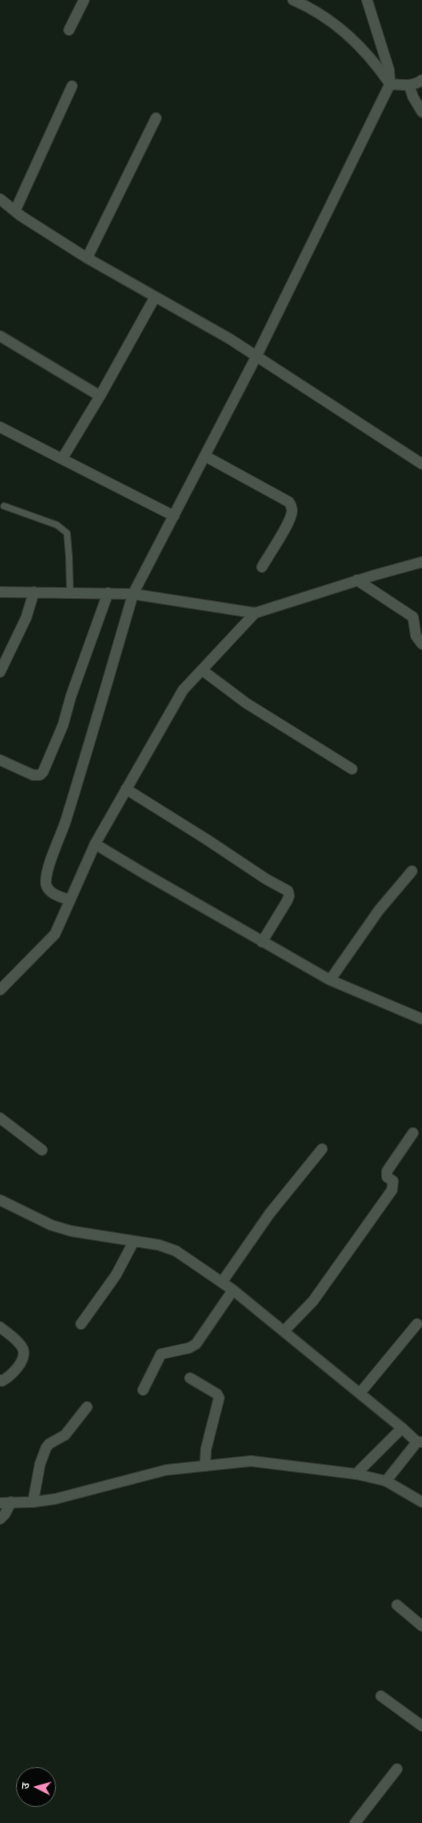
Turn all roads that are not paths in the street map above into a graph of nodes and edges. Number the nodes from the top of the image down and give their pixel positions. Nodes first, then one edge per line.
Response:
1 (84, 0) edge
2 (293, 0) edge
3 (367, 0) edge
4 (69, 30) dead end
5 (422, 80) edge
6 (390, 84) junction
7 (409, 85) junction
8 (72, 86) dead end
9 (422, 112) edge
10 (156, 118) dead end
11 (0, 198) edge
12 (15, 211) junction
13 (87, 258) junction
14 (155, 297) junction
15 (0, 336) edge
16 (256, 356) junction
17 (100, 396) junction
18 (0, 427) edge
19 (205, 456) junction
20 (62, 459) junction
21 (422, 464) edge
22 (4, 506) dead end
23 (174, 516) junction
24 (422, 562) edge
25 (262, 567) dead end
26 (357, 580) junction
27 (0, 592) edge
28 (34, 592) junction
29 (70, 592) junction
30 (108, 593) junction
31 (133, 594) junction
32 (254, 613) junction
33 (422, 644) edge
34 (202, 670) junction
35 (0, 672) edge
36 (0, 760) edge
37 (352, 769) dead end
38 (126, 788) junction
39 (95, 844) junction
40 (412, 871) dead end
41 (70, 900) junction
42 (262, 942) junction
43 (330, 980) junction
44 (0, 990) edge
45 (422, 1019) edge
46 (0, 1118) edge
47 (413, 1133) dead end
48 (322, 1149) dead end
49 (42, 1150) dead end
50 (0, 1200) edge
51 (134, 1241) junction
52 (222, 1282) junction
53 (234, 1290) junction
54 (81, 1324) dead end
55 (417, 1324) dead end
56 (0, 1327) edge
57 (284, 1331) junction
58 (190, 1378) dead end
59 (0, 1380) edge
60 (143, 1390) dead end
61 (360, 1393) junction
62 (87, 1407) dead end
63 (402, 1428) junction
64 (420, 1442) edge
65 (205, 1466) junction
66 (356, 1474) junction
67 (386, 1481) junction
68 (0, 1502) edge
69 (11, 1502) junction
70 (33, 1502) junction
71 (422, 1502) edge
72 (0, 1519) edge
73 (397, 1605) dead end
74 (422, 1626) edge
75 (381, 1696) dead end
76 (422, 1726) edge
77 (397, 1769) dead end
78 (355, 1823) edge

1 - 4 street
2 - 6 street
3 - 6 street
5 - 7 street
6 - 7 street
6 - 16 street
7 - 9 street
8 - 12 street
10 - 13 street
11 - 12 street
12 - 13 street
13 - 14 street
14 - 16 street
14 - 17 street
15 - 17 street
16 - 19 street
16 - 21 street
17 - 20 street
18 - 20 street
19 - 23 street
19 - 25 street
20 - 23 street
22 - 29 lane
23 - 31 street
24 - 26 street
26 - 32 street
26 - 33 street
27 - 28 street
28 - 29 street
28 - 35 street
29 - 30 street
30 - 31 street
30 - 36 street
31 - 32 street
31 - 41 street
32 - 34 street
34 - 37 street
34 - 38 street
38 - 39 street
38 - 42 street
39 - 41 street
39 - 42 street
40 - 43 street
41 - 44 street
42 - 43 street
43 - 45 street
46 - 49 street
47 - 57 street
48 - 52 street
50 - 51 street
51 - 52 street
51 - 54 street
52 - 53 street
53 - 57 street
53 - 60 street
55 - 61 street
56 - 59 street
57 - 61 street
58 - 65 street
61 - 63 street
62 - 70 street
63 - 64 street
63 - 66 street
64 - 67 street
65 - 66 street
65 - 70 street
66 - 67 street
67 - 71 street
68 - 69 street
69 - 70 street
69 - 72 street
73 - 74 street
75 - 76 street
77 - 78 street

